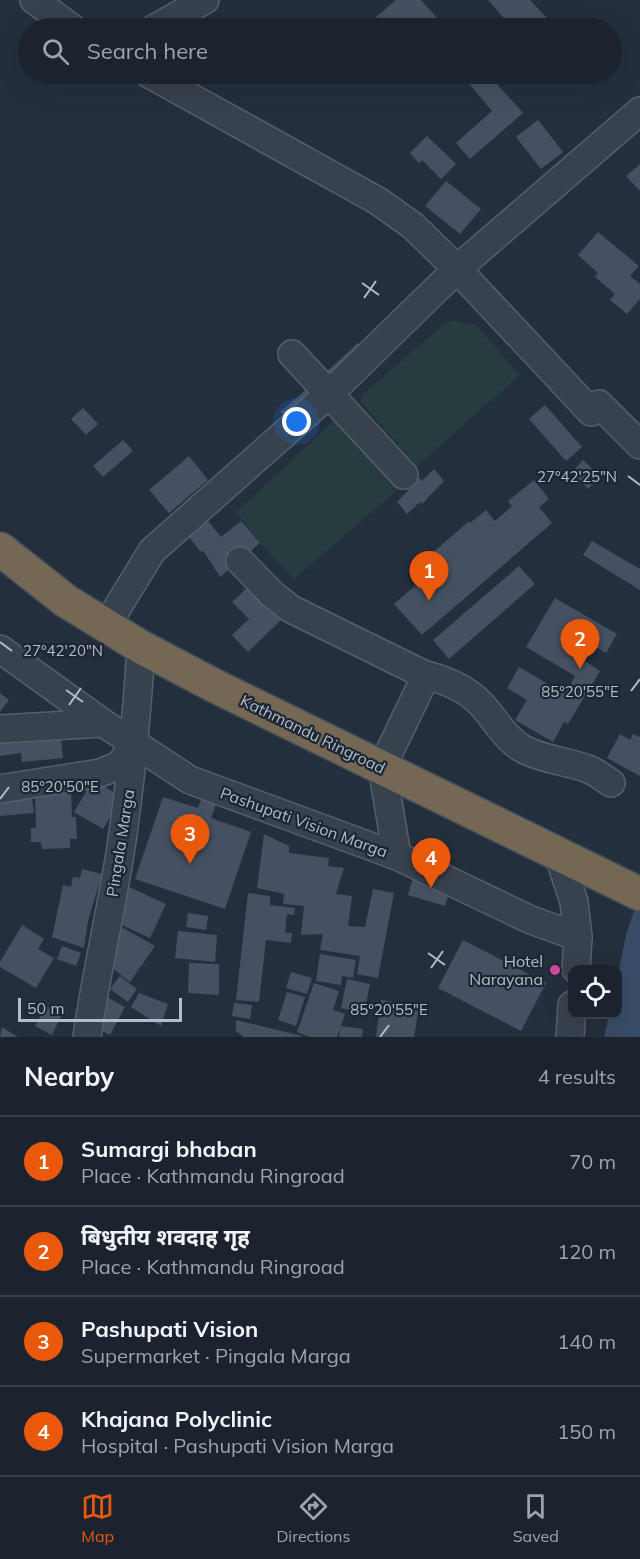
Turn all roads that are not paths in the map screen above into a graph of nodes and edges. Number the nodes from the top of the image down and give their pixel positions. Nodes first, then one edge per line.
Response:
1 (34, 0) edge
2 (205, 0) edge
3 (58, 18) edge
4 (173, 18) edge
5 (167, 84) edge
6 (640, 111) edge
7 (457, 269) junction
8 (292, 354) dead end
9 (329, 394) junction
10 (640, 445) edge
11 (404, 475) dead end
12 (0, 549) edge
13 (240, 561) dead end
14 (106, 626) junction
15 (141, 648) junction
16 (0, 649) edge
17 (423, 674) junction
18 (103, 723) junction
19 (0, 729) edge
20 (135, 742) junction
21 (382, 767) junction
22 (611, 783) dead end
23 (0, 789) edge
24 (397, 856) junction
25 (559, 856) junction
26 (640, 894) edge
27 (579, 937) junction
28 (576, 965) edge
29 (572, 1019) edge
30 (87, 1037) edge
31 (570, 1037) edge

1 - 3 street
2 - 4 street
5 - 7 street
6 - 7 street
7 - 9 street
7 - 10 street
8 - 9 street
9 - 11 street
9 - 14 street
12 - 14 highway, Kathmandu Ringroad
13 - 17 street
14 - 15 highway, Kathmandu Ringroad
15 - 20 street, Pingala Marga
15 - 21 highway, Kathmandu Ringroad
16 - 18 street, Pashupati Vision Marga
17 - 21 street
17 - 22 street
18 - 19 street
18 - 20 street, Pashupati Vision Marga
20 - 23 street
20 - 24 street, Pashupati Vision Marga
20 - 30 street, Pingala Marga
21 - 24 street
21 - 25 highway, Kathmandu Ringroad
24 - 27 street, Pashupati Vision Marga
25 - 26 highway, Kathmandu Ringroad
25 - 27 street
27 - 28 street
29 - 31 street

